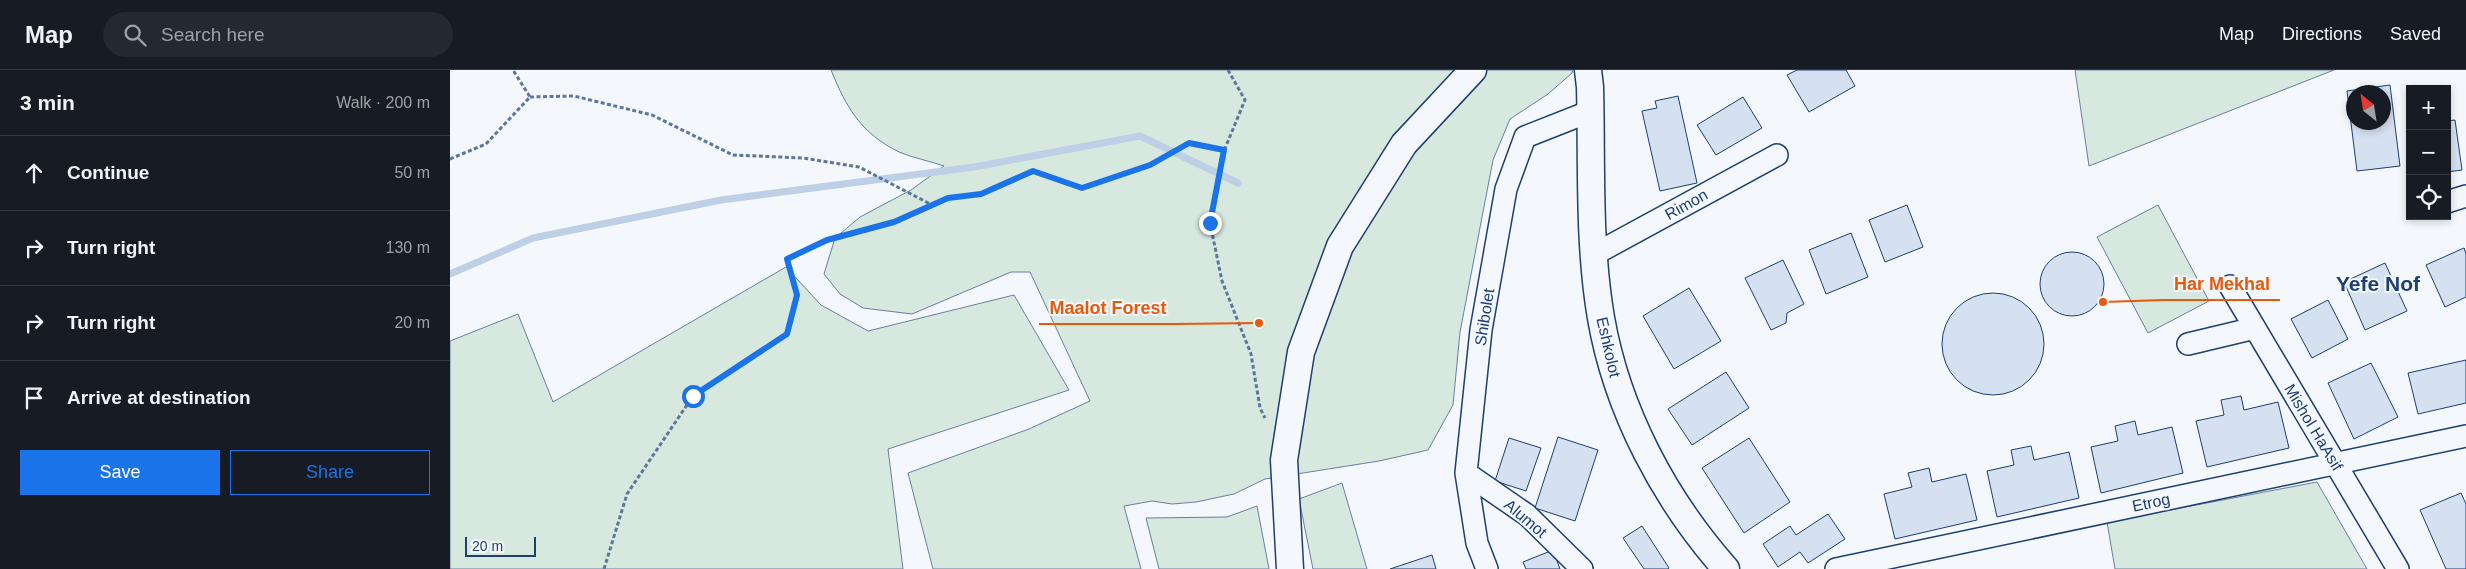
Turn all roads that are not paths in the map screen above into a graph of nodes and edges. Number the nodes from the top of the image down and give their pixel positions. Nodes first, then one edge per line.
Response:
1 (1473, 70) edge
2 (1591, 86) edge
3 (1777, 154) dead end
4 (2466, 196) edge
5 (2451, 201) edge
6 (1595, 254) junction
7 (2230, 286) dead end
8 (2255, 328) junction
9 (2188, 344) dead end
10 (2466, 436) edge
11 (2335, 464) junction
12 (1466, 473) junction
13 (1290, 569) edge
14 (1487, 569) edge
15 (1582, 569) edge
16 (1726, 569) edge
17 (1836, 569) edge
18 (2398, 569) edge

1 - 13 street
2 - 6 street, Eshkolot
2 - 12 street, Shibolet
3 - 6 street, Rimon
4 - 5 street
6 - 16 street, Eshkolot
7 - 8 street, Mishol HaAsif
8 - 9 street
8 - 11 street, Mishol HaAsif
10 - 11 street, Etrog
11 - 17 street, Etrog
11 - 18 street, Mishol HaAsif
12 - 14 street, Shibolet
12 - 15 street, Alumot

